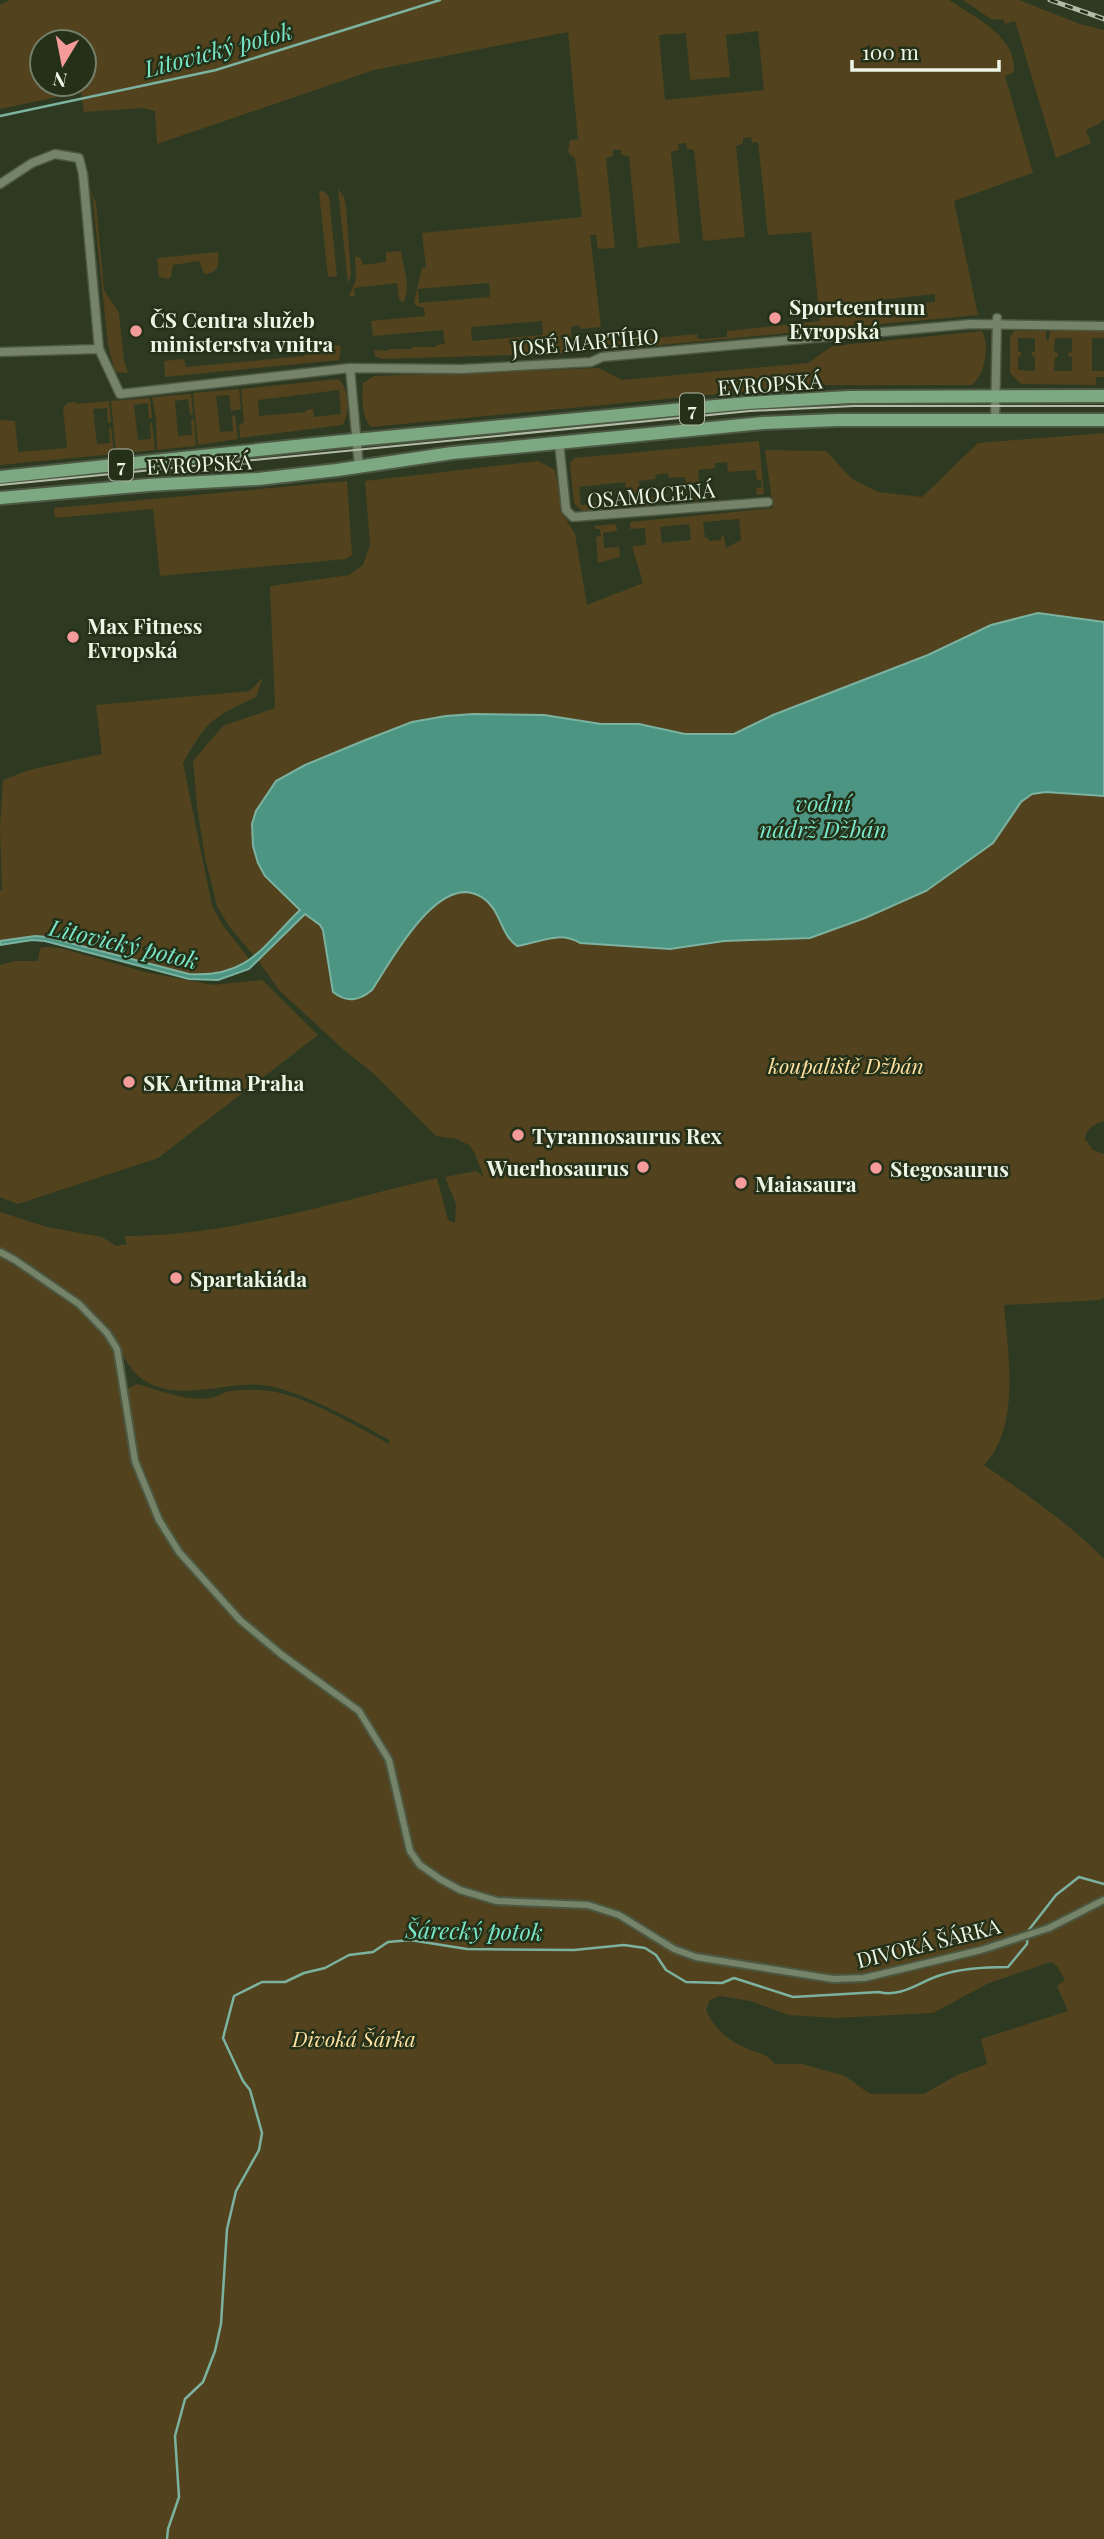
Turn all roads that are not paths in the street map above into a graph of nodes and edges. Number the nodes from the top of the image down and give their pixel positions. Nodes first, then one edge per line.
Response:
1 (0, 184) edge
2 (997, 322) junction
3 (1104, 326) edge
4 (99, 349) junction
5 (0, 352) edge
6 (350, 368) junction
7 (995, 396) junction
8 (1104, 396) edge
9 (995, 420) junction
10 (1104, 420) edge
11 (357, 439) junction
12 (559, 442) junction
13 (359, 467) junction
14 (0, 477) edge
15 (0, 498) edge
16 (768, 502) dead end
17 (0, 1252) edge
18 (1104, 1900) edge

1 - 4 street, JOSÉ MARTÍHO
2 - 3 street, JOSÉ MARTÍHO
2 - 6 street, JOSÉ MARTÍHO
2 - 7 street
4 - 5 street
4 - 6 street, JOSÉ MARTÍHO
6 - 11 street
7 - 8 main road, EVROPSKÁ / 7
7 - 9 street
7 - 11 main road, EVROPSKÁ / 7
9 - 10 main road, EVROPSKÁ / 7
9 - 12 main road, EVROPSKÁ / 7
11 - 13 street
11 - 14 main road, EVROPSKÁ / 7
12 - 13 main road, EVROPSKÁ / 7
12 - 16 street, OSAMOCENÁ
13 - 15 main road, EVROPSKÁ / 7
17 - 18 street, DIVOKÁ ŠÁRKA

